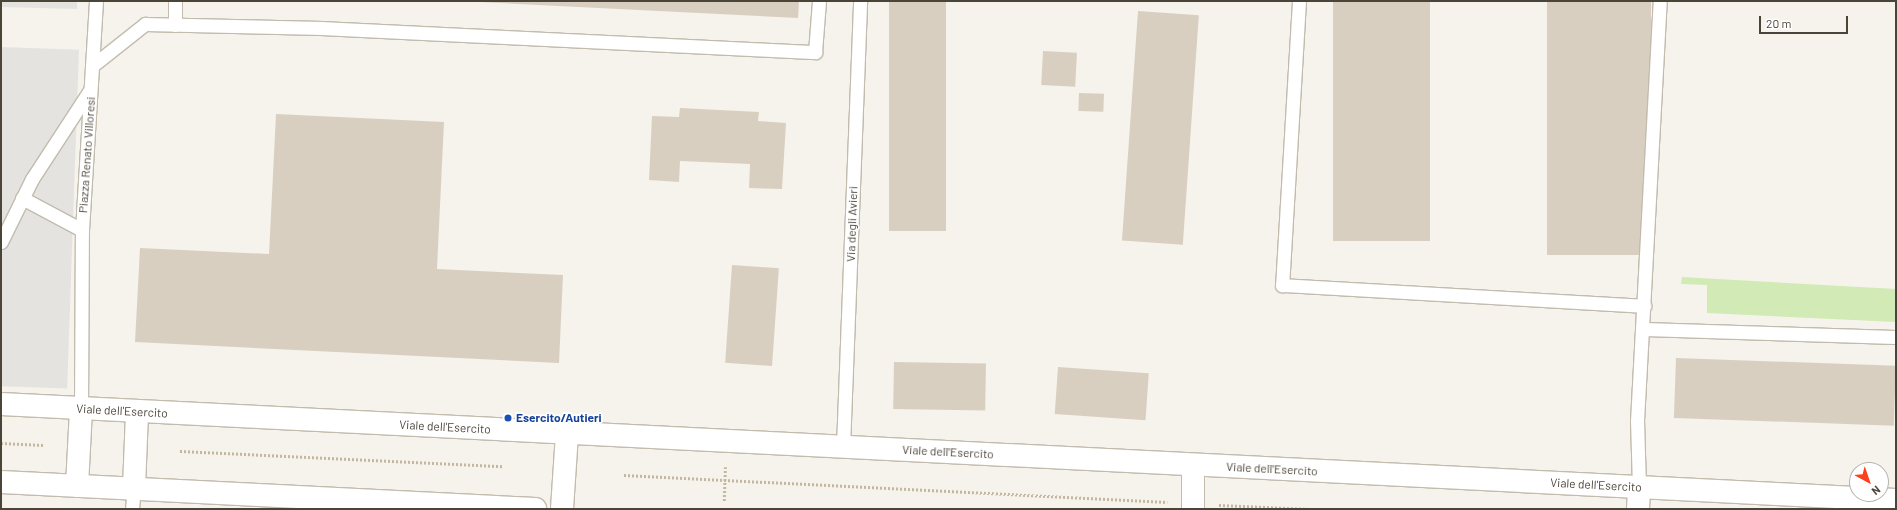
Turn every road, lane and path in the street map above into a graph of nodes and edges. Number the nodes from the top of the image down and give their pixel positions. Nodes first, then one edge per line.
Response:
1 (96, 1) edge
2 (175, 1) edge
3 (818, 1) edge
4 (860, 1) edge
5 (1299, 1) edge
6 (1660, 1) edge
7 (175, 25) junction
8 (92, 66) junction
9 (91, 89) junction
10 (22, 198) junction
11 (82, 230) junction
12 (1, 242) edge
13 (1644, 306) junction
14 (1643, 329) junction
15 (1896, 337) edge
16 (1, 404) edge
17 (81, 409) junction
18 (137, 412) junction
19 (567, 432) junction
20 (1, 443) edge
21 (43, 445) dead end
22 (843, 447) junction
23 (180, 451) dead end
24 (726, 462) dead end
25 (1193, 465) junction
26 (503, 466) dead end
27 (624, 475) dead end
28 (724, 480) junction
29 (1, 482) edge
30 (77, 486) junction
31 (1640, 487) junction
32 (133, 498) edge
33 (1896, 500) edge
34 (724, 501) dead end
35 (1167, 502) dead end
36 (348, 504) edge
37 (1218, 505) dead end
38 (535, 509) edge
39 (562, 509) edge
40 (1193, 509) edge
41 (1310, 509) edge
42 (1638, 509) edge

1 - 8 lane
2 - 7 lane
3 - 7 lane
4 - 22 lane, Via degli Avieri
5 - 13 lane
6 - 13 lane
7 - 8 lane
8 - 9 lane
9 - 10 lane, Piazza Renato Villoresi
9 - 11 lane, Piazza Renato Villoresi
10 - 11 lane, Piazza Renato Villoresi
10 - 12 lane, Piazza Renato Villoresi
11 - 17 lane, Piazza Renato Villoresi
13 - 14 lane
14 - 15 lane
14 - 31 lane
16 - 17 street, Viale dell'Esercito
17 - 18 street, Viale dell'Esercito
17 - 30 street
18 - 19 street, Viale dell'Esercito
18 - 32 street
19 - 22 street, Viale dell'Esercito
19 - 39 street
20 - 21 path
22 - 25 street, Viale dell'Esercito
23 - 26 path
24 - 28 path
25 - 31 street, Viale dell'Esercito
25 - 40 street
27 - 28 path
28 - 34 path
28 - 35 path
29 - 30 street
30 - 32 street
31 - 33 street, Viale dell'Esercito
31 - 42 street
32 - 36 street
36 - 38 street
37 - 41 path

